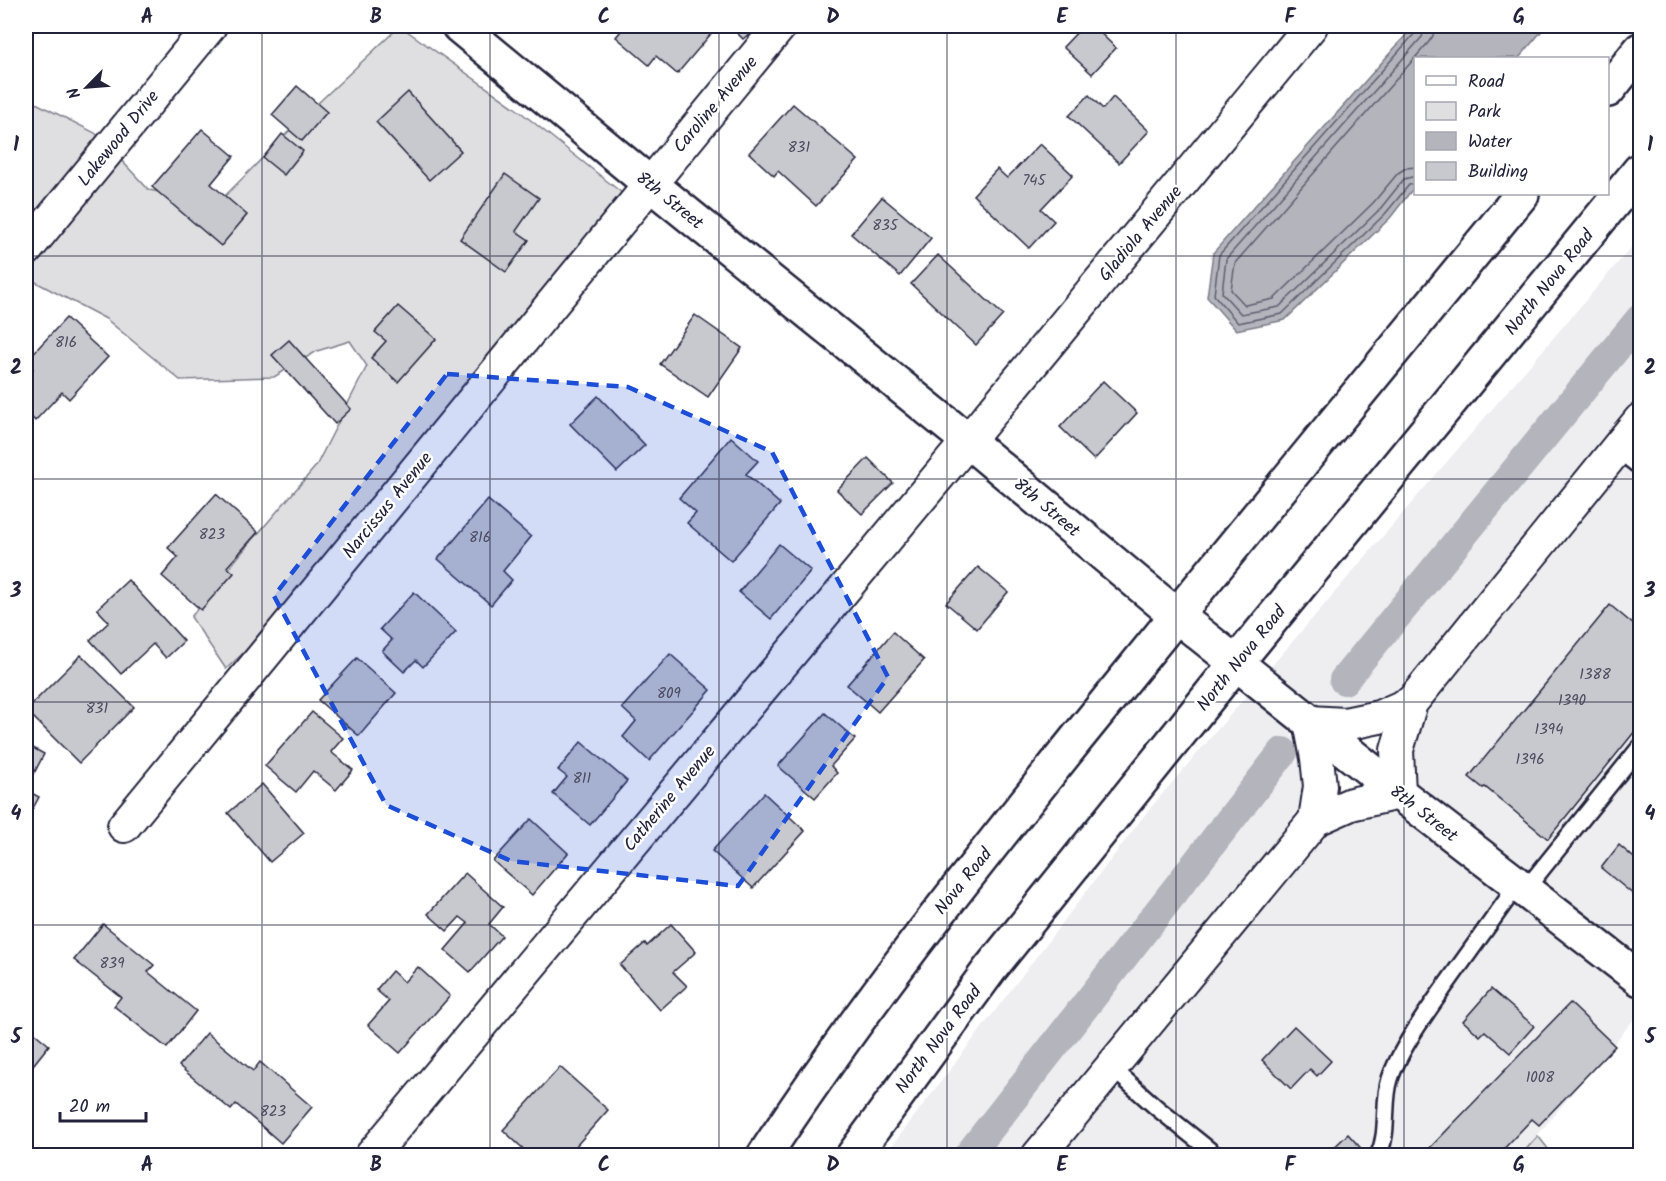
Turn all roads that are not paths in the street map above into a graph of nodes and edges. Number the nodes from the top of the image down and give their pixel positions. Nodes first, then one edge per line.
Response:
1 (210, 26) edge
2 (459, 26) edge
3 (780, 26) edge
4 (1311, 26) edge
5 (1641, 50) edge
6 (1609, 89) edge
7 (1641, 170) edge
8 (650, 183) junction
9 (1521, 195) edge
10 (26, 250) edge
11 (1641, 420) edge
12 (968, 441) junction
13 (1629, 458) edge
14 (1176, 615) junction
15 (1236, 663) junction
16 (1411, 704) junction
17 (1310, 722) junction
18 (1641, 747) edge
19 (1399, 793) junction
20 (1315, 820) junction
21 (124, 826) dead end
22 (1521, 887) junction
23 (1638, 971) edge
24 (1111, 1067) junction
25 (371, 1155) edge
26 (764, 1155) edge
27 (853, 1155) edge
28 (1038, 1155) edge
29 (1217, 1155) edge
30 (1378, 1155) edge

1 - 10 street, Lakewood Drive
2 - 8 main road, 8th Street
3 - 8 street, Caroline Avenue
4 - 12 street, Gladiola Avenue
5 - 6 main road
7 - 15 main road, North Nova Road
8 - 12 main road, 8th Street
8 - 21 street, Narcissus Avenue
9 - 14 main road
11 - 13 street
12 - 14 main road, 8th Street
12 - 25 street, Catherine Avenue
13 - 16 street
14 - 15 main road, 8th Street
14 - 26 main road, Nova Road
15 - 17 main road, 8th Street
15 - 27 main road, North Nova Road
16 - 17 street
16 - 19 street
17 - 19 main road, 8th Street
17 - 20 street
18 - 22 lane
19 - 20 street
19 - 22 main road, 8th Street
20 - 24 street
22 - 23 main road, 8th Street
22 - 30 lane
24 - 28 street
24 - 29 lane

